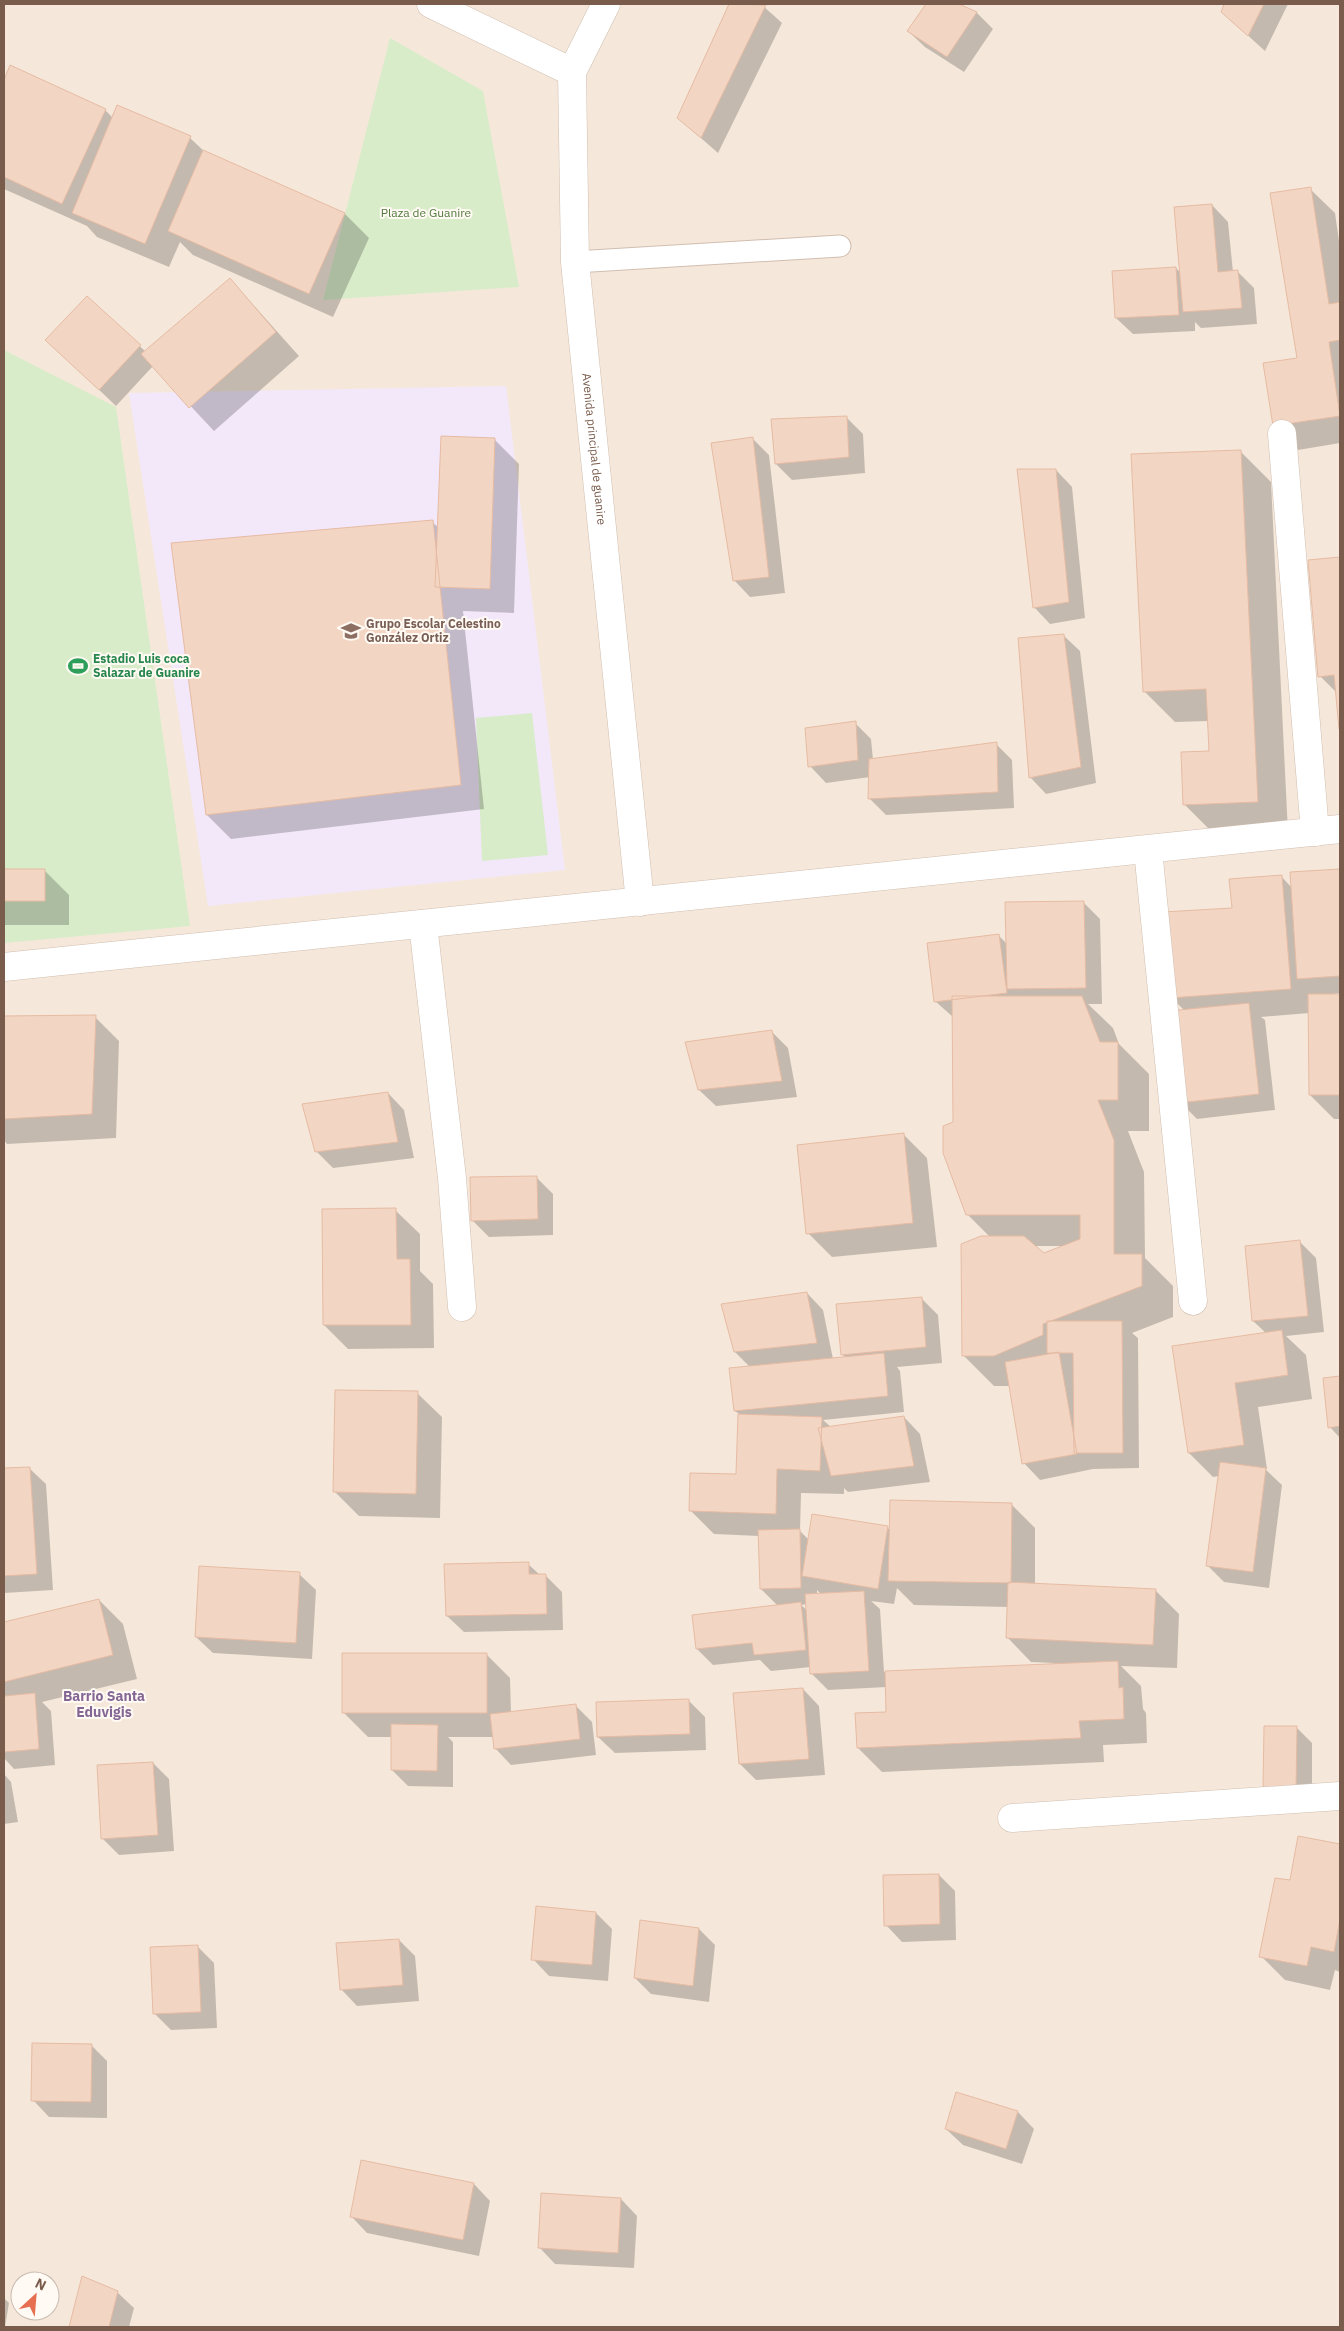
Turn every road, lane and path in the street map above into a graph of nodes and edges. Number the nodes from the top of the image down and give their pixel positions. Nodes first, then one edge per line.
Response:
1 (431, 4) edge
2 (606, 4) edge
3 (572, 72) junction
4 (840, 246) dead end
5 (575, 262) junction
6 (1282, 434) dead end
7 (1328, 831) edge
8 (1148, 850) junction
9 (640, 902) junction
10 (423, 924) junction
11 (4, 967) edge
12 (1193, 1301) dead end
13 (462, 1307) dead end
14 (1340, 1796) edge
15 (1012, 1818) dead end

1 - 3 street
2 - 3 street, Avenida principal de guanire
3 - 5 street, Avenida principal de guanire
4 - 5 lane
5 - 9 street, Avenida principal de guanire
6 - 7 street
7 - 8 street
8 - 9 street
8 - 12 street
9 - 10 street
10 - 11 street
10 - 13 street
14 - 15 street

